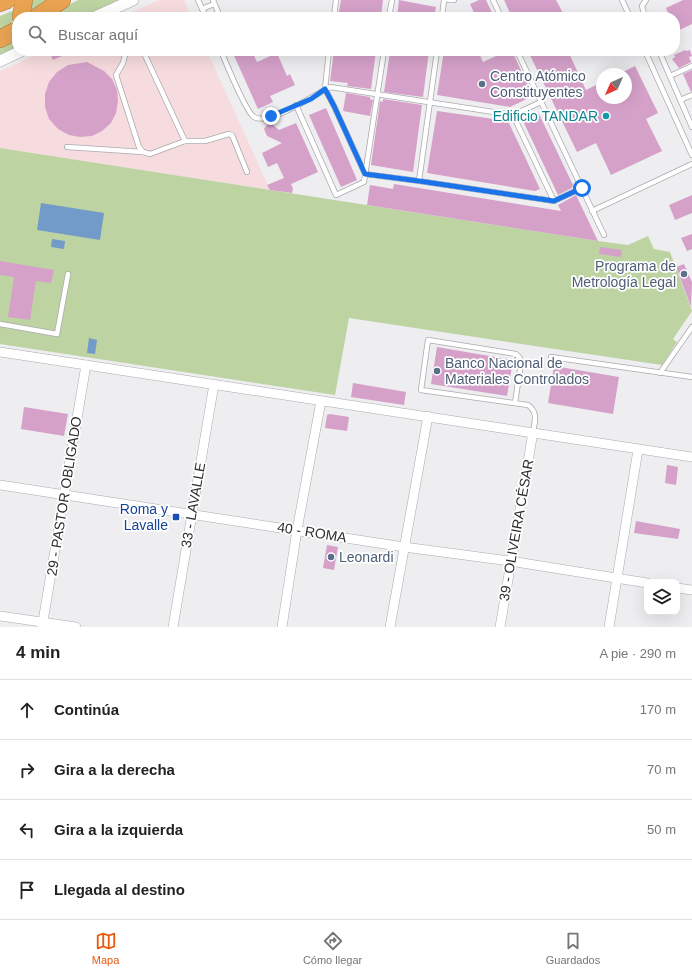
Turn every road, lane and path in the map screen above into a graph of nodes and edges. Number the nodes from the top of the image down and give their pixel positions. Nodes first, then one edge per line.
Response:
1 (7, 0) edge
2 (24, 0) edge
3 (69, 0) edge
4 (133, 0) edge
5 (198, 0) edge
6 (336, 0) edge
7 (392, 0) edge
8 (444, 0) edge
9 (448, 0) edge
10 (454, 0) edge
11 (493, 0) edge
12 (622, 0) edge
13 (644, 1) edge
14 (213, 2) edge
15 (0, 3) edge
16 (57, 3) edge
17 (202, 9) junction
18 (22, 12) edge
19 (44, 12) edge
20 (117, 12) edge
21 (204, 12) edge
22 (218, 12) edge
23 (335, 12) edge
24 (390, 12) edge
25 (443, 12) edge
26 (499, 12) edge
27 (628, 12) edge
28 (643, 12) edge
29 (12, 55) edge
30 (125, 56) edge
31 (145, 56) edge
32 (223, 56) edge
33 (328, 56) edge
34 (383, 56) edge
35 (436, 56) edge
36 (519, 56) edge
37 (647, 56) edge
38 (662, 56) edge
39 (0, 61) edge
40 (692, 66) edge
41 (670, 76) junction
42 (325, 89) junction
43 (377, 95) junction
44 (692, 95) edge
45 (680, 100) junction
46 (541, 102) junction
47 (431, 103) junction
48 (296, 105) junction
49 (513, 115) junction
50 (692, 127) edge
51 (185, 141) junction
52 (67, 147) dead end
53 (143, 152) junction
54 (692, 155) edge
55 (692, 164) edge
56 (247, 172) dead end
57 (365, 174) junction
58 (419, 181) junction
59 (582, 188) junction
60 (554, 201) junction
61 (592, 211) junction
62 (604, 236) dead end
63 (68, 274) dead end
64 (0, 324) edge
65 (692, 327) edge
66 (0, 352) edge
67 (551, 358) dead end
68 (86, 365) junction
69 (660, 373) junction
70 (692, 377) edge
71 (214, 384) junction
72 (321, 401) junction
73 (515, 403) junction
74 (428, 416) junction
75 (533, 432) junction
76 (638, 450) junction
77 (692, 458) edge
78 (0, 485) edge
79 (63, 494) junction
80 (191, 513) junction
81 (297, 530) junction
82 (404, 547) junction
83 (510, 561) junction
84 (617, 579) junction
85 (644, 583) edge
86 (680, 588) edge
87 (692, 590) edge
88 (0, 616) edge
89 (42, 624) edge
90 (76, 627) edge
91 (173, 627) edge
92 (282, 627) edge
93 (390, 627) edge
94 (500, 627) edge
95 (609, 627) edge

1 - 15 highway
2 - 18 highway
3 - 16 street
4 - 20 street
5 - 17 lane
6 - 23 lane
7 - 24 lane
8 - 25 lane
9 - 10 lane
11 - 26 lane
12 - 27 lane
13 - 28 lane
14 - 17 lane
14 - 22 lane
16 - 19 highway
17 - 21 lane
29 - 39 street
30 - 53 lane
31 - 51 lane
32 - 48 lane
33 - 42 lane
34 - 43 lane
35 - 47 lane
36 - 46 lane
37 - 54 lane
38 - 41 lane
40 - 41 lane
41 - 45 lane
42 - 43 lane
42 - 48 lane
42 - 57 lane
43 - 47 lane
43 - 57 lane
44 - 45 lane
45 - 50 lane
46 - 49 lane
46 - 59 lane
47 - 49 lane
47 - 58 lane
48 - 57 lane
49 - 60 lane
51 - 53 lane
51 - 56 lane
52 - 53 lane
55 - 61 lane
57 - 58 lane
58 - 60 lane
59 - 60 lane
59 - 61 lane
61 - 62 lane
63 - 64 lane
65 - 69 lane
66 - 68 street
67 - 69 lane
68 - 71 street
68 - 79 street, 29 - PASTOR OBLIGADO
69 - 70 lane
71 - 72 street
71 - 80 street, 33 - LAVALLE
72 - 74 street
72 - 81 street
73 - 73 lane
73 - 75 lane
74 - 75 street
74 - 82 street
75 - 76 street
75 - 83 street, 39 - OLIVEIRA CÉSAR
76 - 77 street
76 - 84 street
78 - 79 street, 40 - ROMA
79 - 80 street, 40 - ROMA
79 - 89 street, 29 - PASTOR OBLIGADO
80 - 81 street, 40 - ROMA
80 - 91 street, 33 - LAVALLE
81 - 82 street, 40 - ROMA
81 - 92 street
82 - 83 street, 40 - ROMA
82 - 93 street
83 - 84 street, 40 - ROMA
83 - 94 street, 39 - OLIVEIRA CÉSAR
84 - 85 street, 40 - ROMA
84 - 95 street
86 - 87 street
88 - 89 street
89 - 90 street

